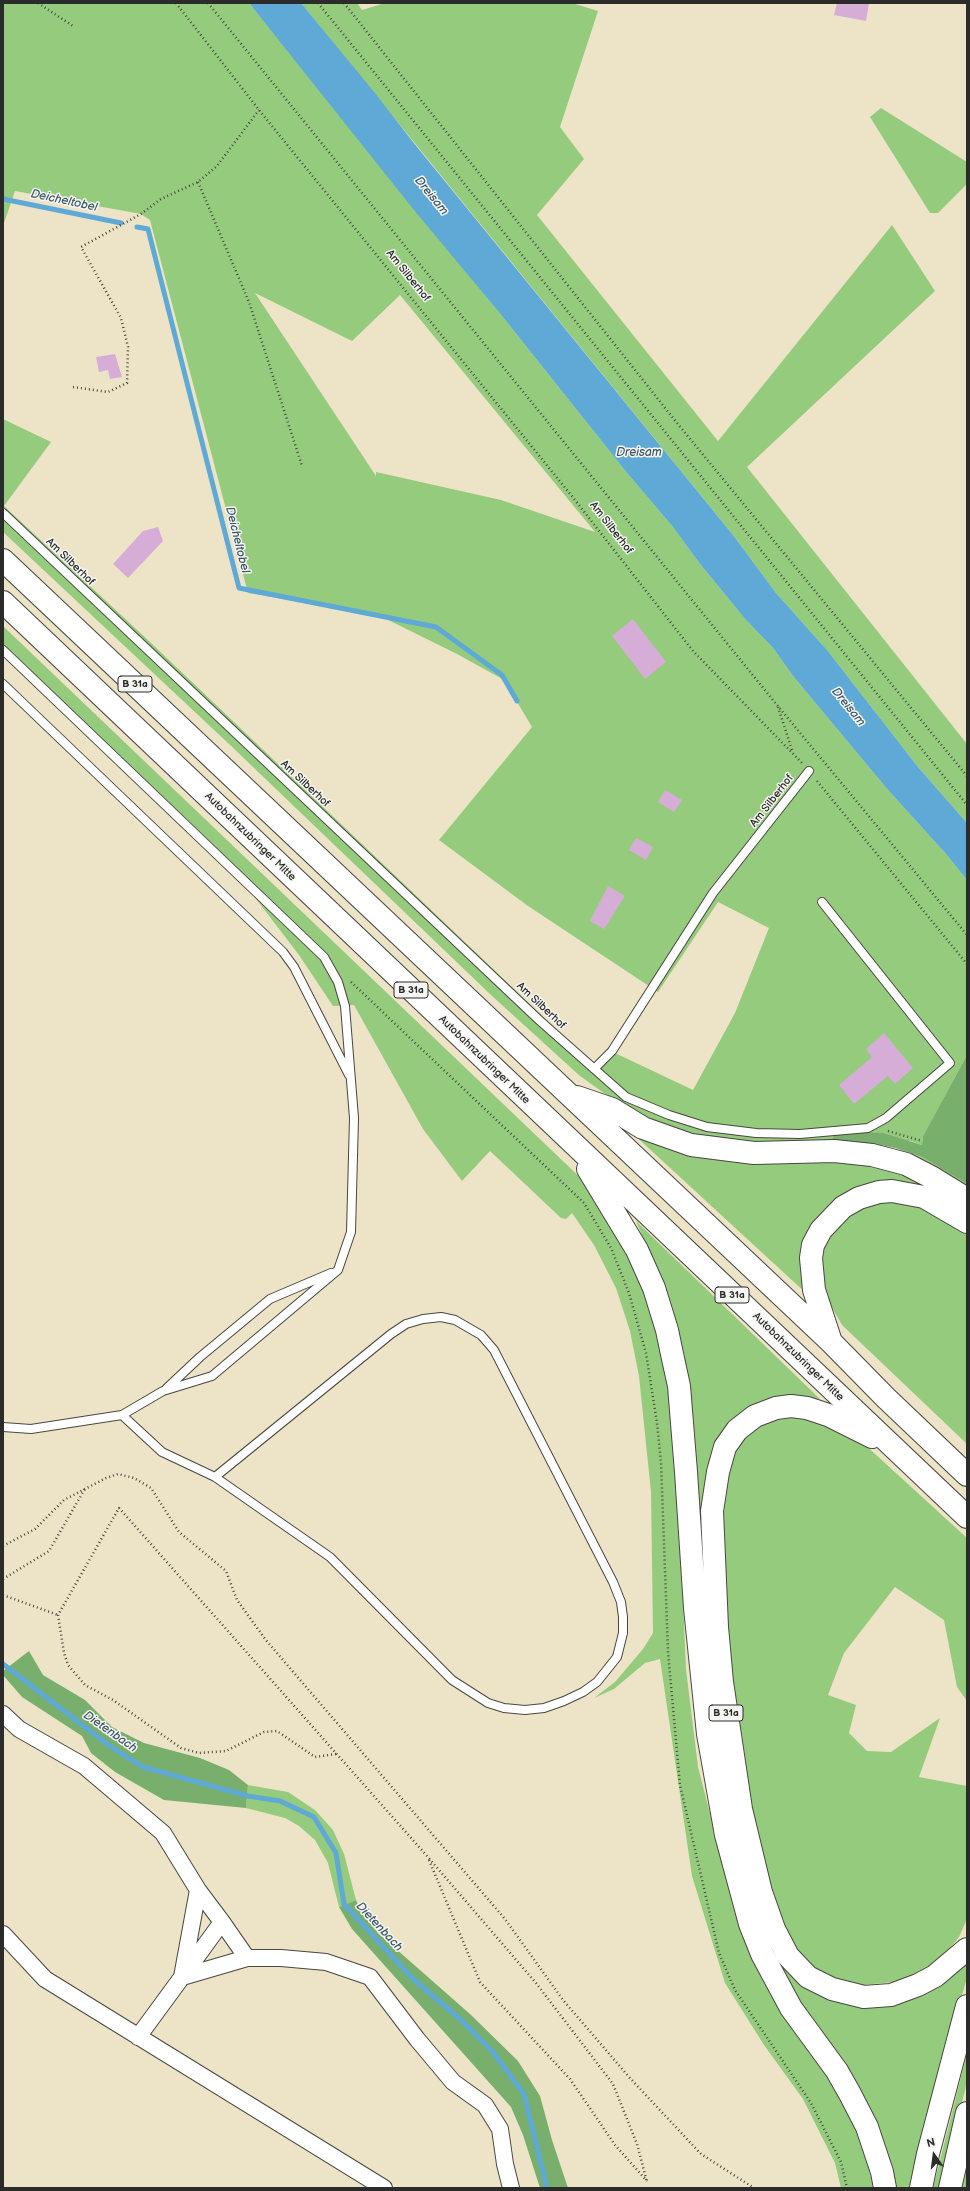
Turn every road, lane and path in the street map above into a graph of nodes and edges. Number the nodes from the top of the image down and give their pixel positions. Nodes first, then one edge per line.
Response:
1 (38, 3) edge
2 (176, 3) edge
3 (208, 3) edge
4 (318, 3) edge
5 (344, 3) edge
6 (73, 26) dead end
7 (259, 110) junction
8 (198, 182) junction
9 (73, 387) dead end
10 (302, 466) dead end
11 (3, 513) edge
12 (3, 560) edge
13 (3, 602) edge
14 (3, 650) edge
15 (3, 684) edge
16 (777, 705) junction
17 (793, 752) junction
18 (809, 771) junction
19 (967, 776) edge
20 (967, 805) edge
21 (822, 902) dead end
22 (967, 935) edge
23 (967, 964) edge
24 (348, 978) dead end
25 (594, 1069) junction
26 (351, 1078) junction
27 (570, 1094) junction
28 (868, 1128) junction
29 (922, 1141) dead end
30 (573, 1144) junction
31 (967, 1198) edge
32 (967, 1222) edge
33 (338, 1270) junction
34 (831, 1342) junction
35 (163, 1391) junction
36 (122, 1415) junction
37 (3, 1426) edge
38 (891, 1446) junction
39 (967, 1475) edge
40 (215, 1477) junction
41 (86, 1487) junction
42 (967, 1517) edge
43 (3, 1546) edge
44 (3, 1579) edge
45 (3, 1595) edge
46 (58, 1615) junction
47 (3, 1714) edge
48 (336, 1754) junction
49 (427, 1856) junction
50 (198, 1890) junction
51 (222, 1922) junction
52 (3, 1934) edge
53 (967, 1949) edge
54 (247, 1958) junction
55 (182, 1977) junction
56 (967, 2006) edge
57 (138, 2037) junction
58 (967, 2113) edge
59 (384, 2188) edge
60 (511, 2188) edge
61 (754, 2188) edge
62 (847, 2188) edge
63 (885, 2188) edge
64 (920, 2188) edge
65 (950, 2188) edge

1 - 6 path
2 - 7 path, Am Silberhof
3 - 16 path
4 - 20 path
5 - 19 path
7 - 8 path
7 - 17 path, Am Silberhof
8 - 9 path
8 - 10 path
11 - 25 lane, Am Silberhof
12 - 27 highway, B 31a
13 - 30 highway, Autobahnzubringer Mitte / B 31a
14 - 26 lane
15 - 26 lane
16 - 17 path
16 - 22 path
17 - 18 path, Am Silberhof
18 - 23 path
18 - 25 lane, Am Silberhof
21 - 28 lane, Am Silberhof
24 - 62 path
25 - 28 lane, Am Silberhof
26 - 33 lane
27 - 31 highway, B 31a
27 - 34 highway, B 31a
28 - 29 path
30 - 38 highway, Autobahnzubringer Mitte / B 31a
30 - 63 highway
32 - 34 highway
33 - 35 lane
33 - 35 lane
34 - 39 highway, B 31a
35 - 36 lane
36 - 37 lane
36 - 40 lane
38 - 42 highway, Autobahnzubringer Mitte / B 31a
38 - 53 highway, B 31a
40 - 40 lane
41 - 43 path
41 - 44 path
41 - 61 path
45 - 46 path
46 - 48 path
46 - 48 path
47 - 50 street
48 - 49 path
49 - 49 path
50 - 51 street
50 - 55 street
51 - 54 street
51 - 55 street
52 - 57 street
54 - 55 street
54 - 60 street
55 - 57 street
56 - 64 highway
57 - 59 street
58 - 65 highway

